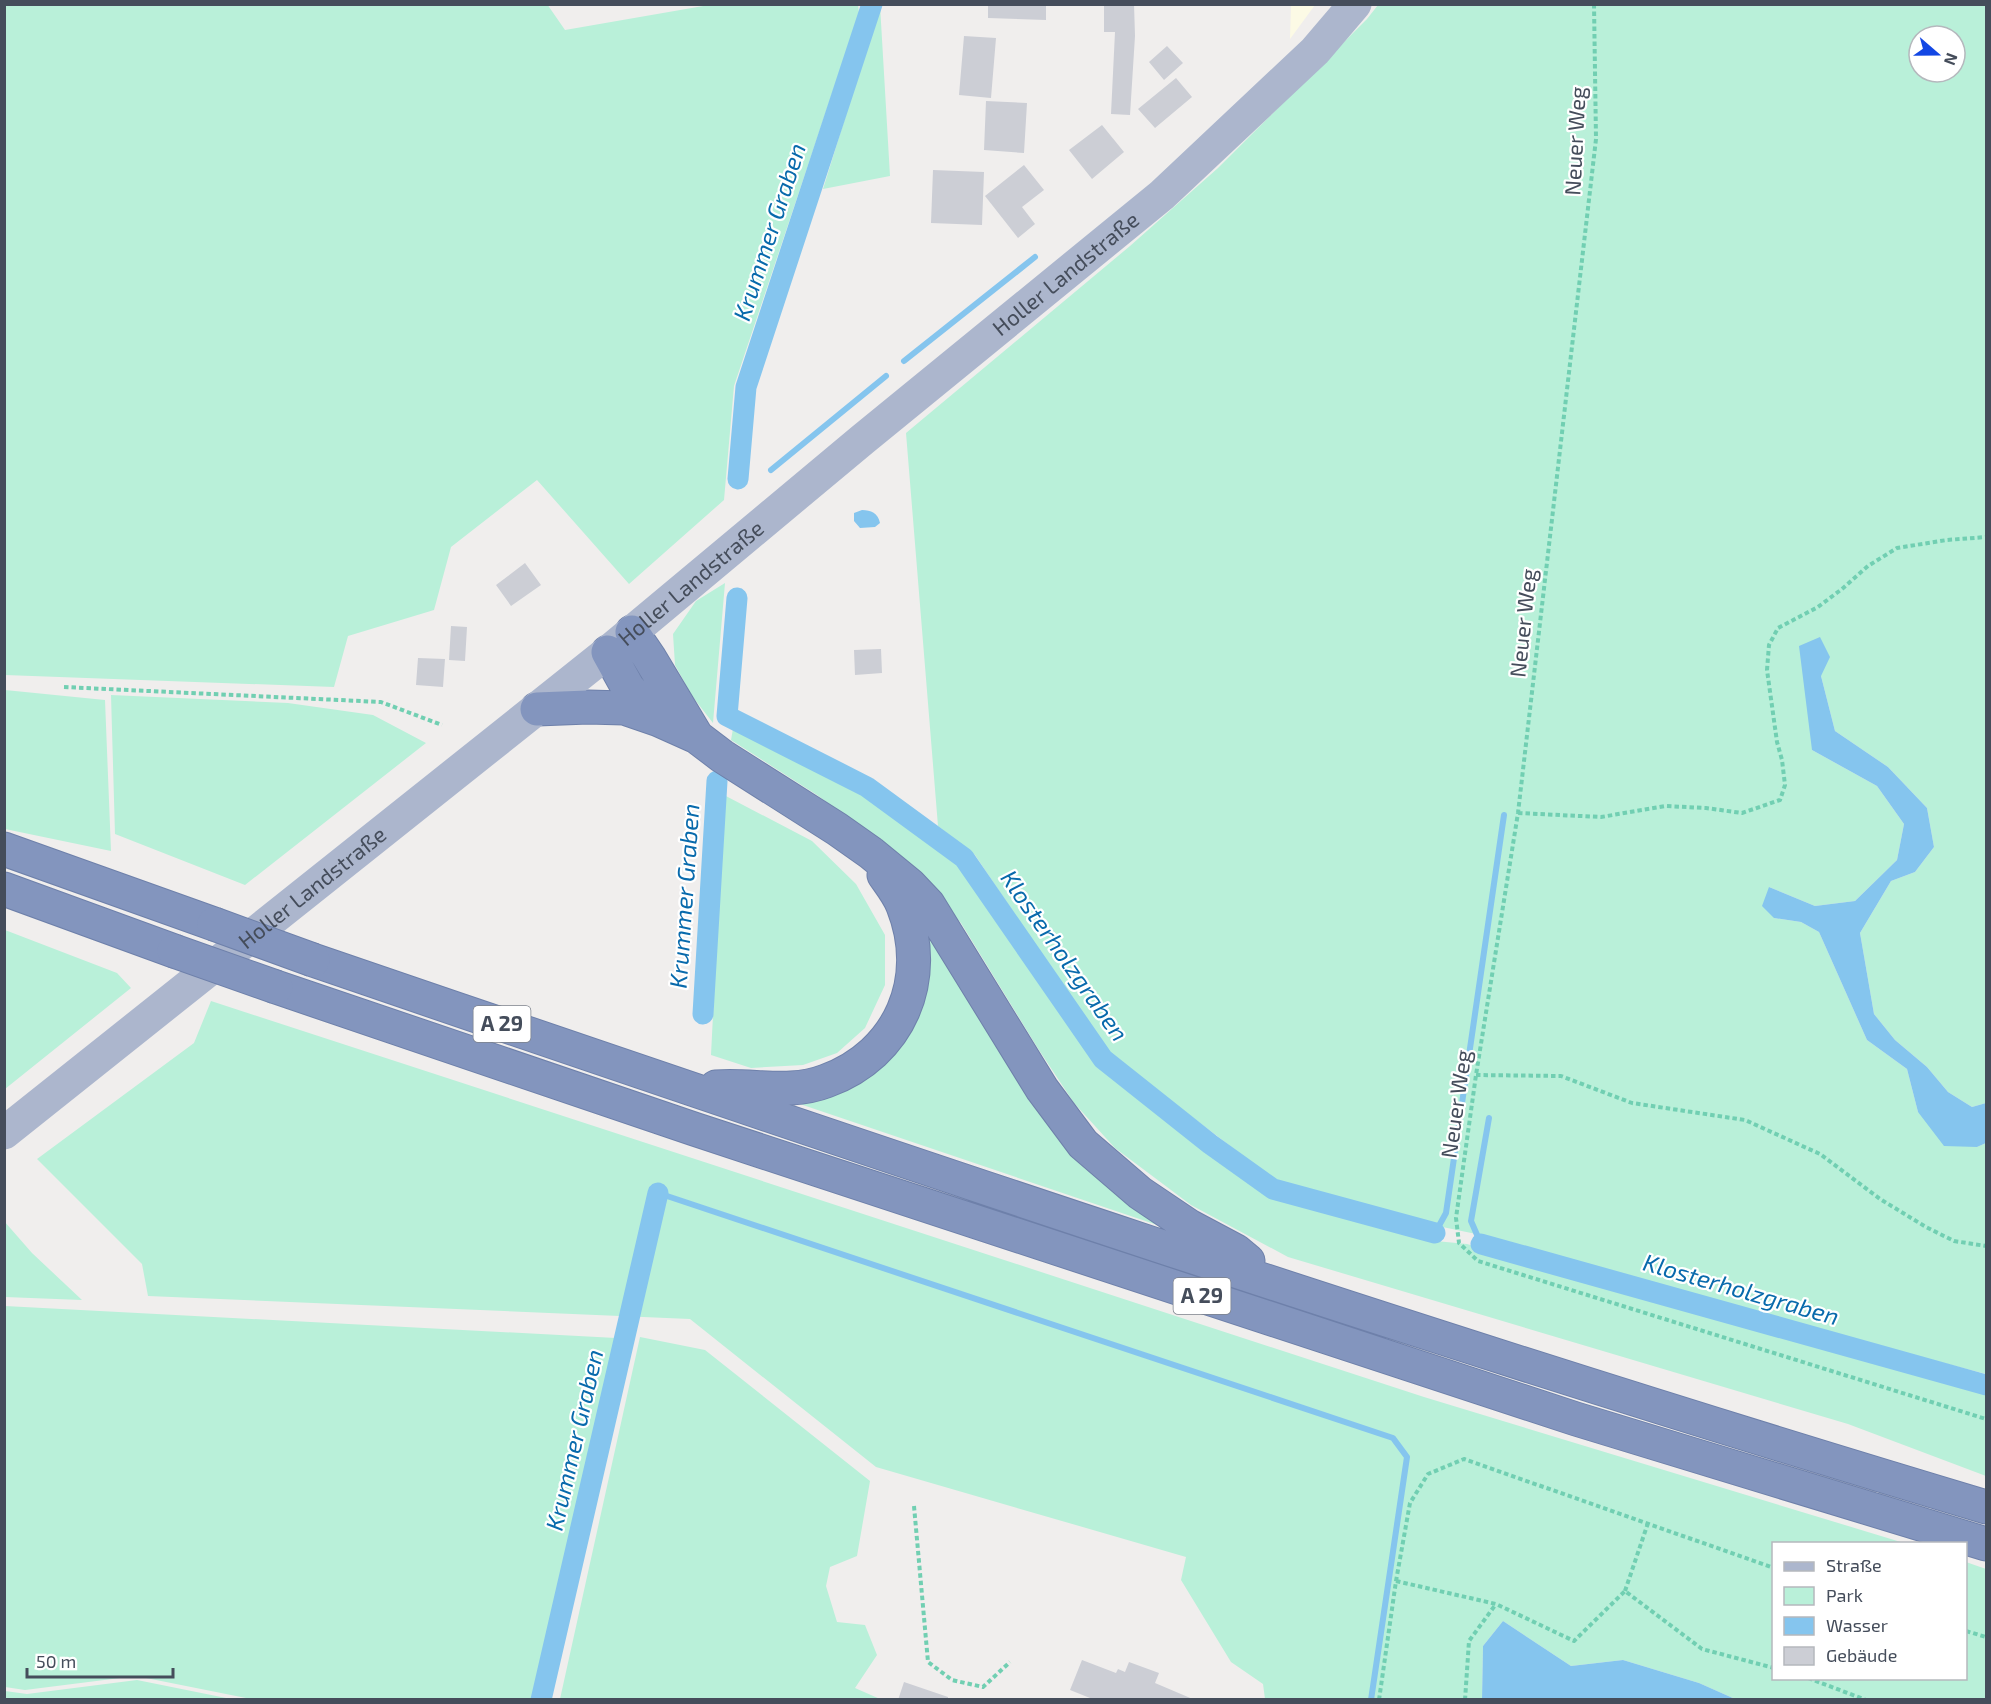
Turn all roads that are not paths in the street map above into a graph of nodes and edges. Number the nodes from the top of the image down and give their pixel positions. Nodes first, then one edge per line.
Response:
1 (1355, 4) edge
2 (620, 642) junction
3 (537, 709) junction
4 (659, 720) junction
5 (697, 737) junction
6 (4, 849) edge
7 (871, 853) junction
8 (4, 889) edge
9 (690, 1089) junction
10 (4, 1133) edge
11 (1281, 1285) junction
12 (1986, 1507) edge
13 (1986, 1544) edge

1 - 2 main road, Holler Landstraße
2 - 3 main road, Holler Landstraße
2 - 4 highway
2 - 5 highway
3 - 4 highway
3 - 10 main road, Holler Landstraße
4 - 5 highway
5 - 7 highway
6 - 9 highway, A 29, bridge
7 - 9 highway
7 - 11 highway
8 - 13 highway, A 29, bridge
9 - 11 highway, A 29
11 - 12 highway, A 29

